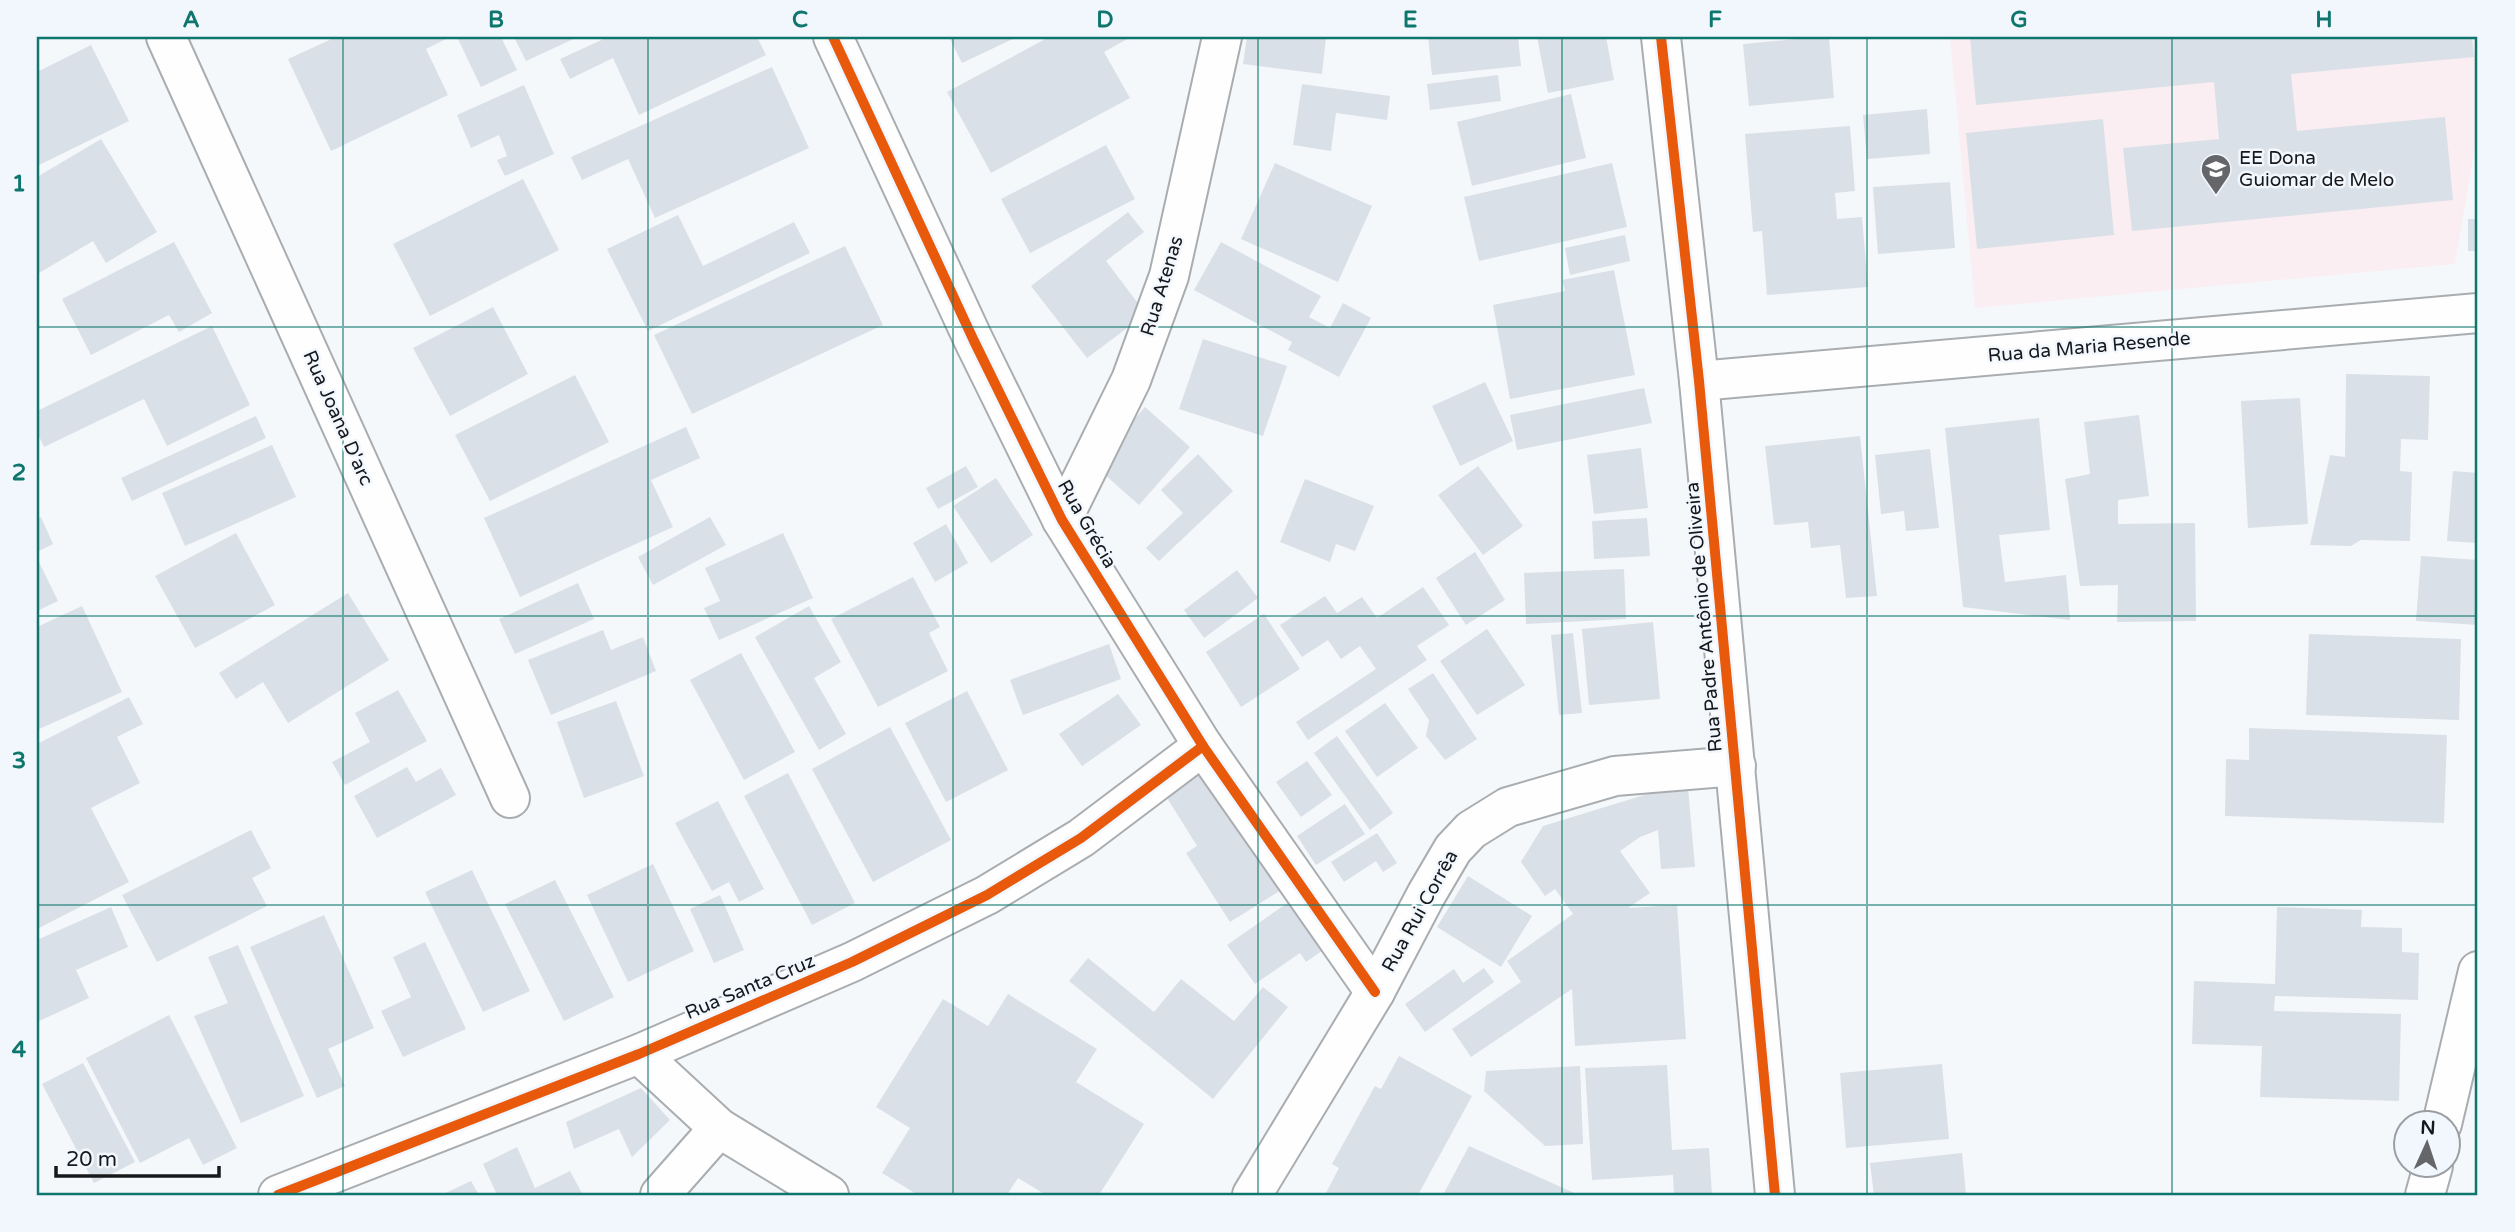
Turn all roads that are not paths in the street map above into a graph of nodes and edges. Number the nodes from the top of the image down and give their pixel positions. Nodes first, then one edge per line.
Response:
1 (166, 37) edge
2 (833, 37) edge
3 (1222, 37) edge
4 (1661, 37) edge
5 (2478, 313) edge
6 (1699, 381) junction
7 (1062, 520) junction
8 (1203, 746) junction
9 (1735, 766) junction
10 (510, 798) dead end
11 (2478, 971) edge
12 (1375, 992) junction
13 (639, 1054) junction
14 (2445, 1110) edge
15 (719, 1128) junction
16 (278, 1195) edge
17 (660, 1195) edge
18 (829, 1195) edge
19 (1252, 1195) edge
20 (1775, 1195) edge

1 - 10 street, Rua Joana D'arc
2 - 7 street, Rua Grécia
3 - 7 street, Rua Atenas
4 - 6 street, Rua Padre Antônio de Oliveira
5 - 6 street, Rua da Maria Resende
6 - 9 street, Rua Padre Antônio de Oliveira
7 - 8 street, Rua Grécia
8 - 12 street, Rua Grécia
8 - 13 street, Rua Santa Cruz
9 - 12 street, Rua Rui Corrêa
9 - 20 street, Rua Padre Antônio de Oliveira
11 - 14 street
12 - 19 street, Rua Rui Corrêa
13 - 15 street
13 - 16 street, Rua Santa Cruz
15 - 17 street
15 - 18 street

